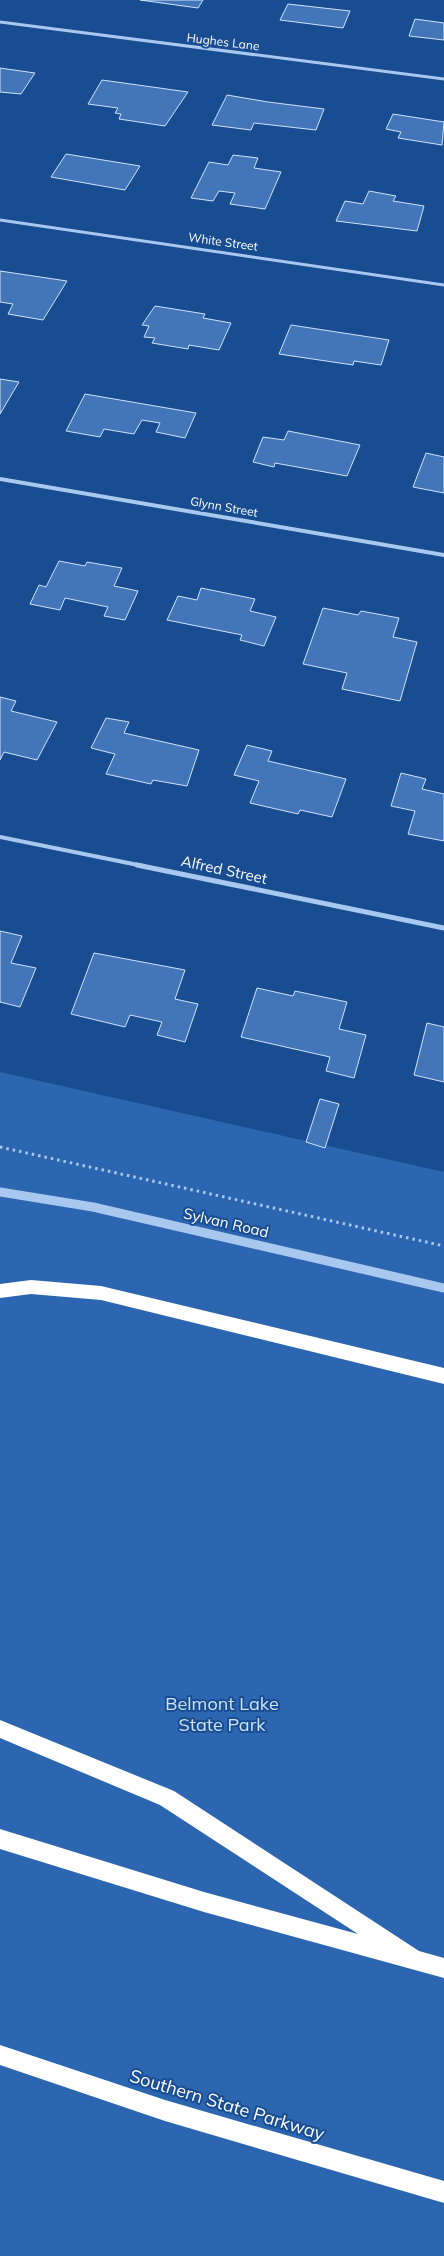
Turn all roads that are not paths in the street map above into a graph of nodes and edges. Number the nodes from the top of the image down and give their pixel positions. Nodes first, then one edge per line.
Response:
1 (0, 22) edge
2 (444, 80) edge
3 (0, 220) edge
4 (444, 285) edge
5 (0, 479) edge
6 (444, 555) edge
7 (0, 838) edge
8 (444, 928) edge
9 (0, 1192) edge
10 (444, 1288) edge
11 (0, 1290) edge
12 (444, 1376) edge
13 (0, 1728) edge
14 (0, 1839) edge
15 (416, 1961) junction
16 (444, 1968) edge
17 (0, 2055) edge
18 (444, 2192) edge

1 - 2 street, Hughes Lane
3 - 4 street, White Street
5 - 6 street, Glynn Street
7 - 8 street, Alfred Street
9 - 10 street, Sylvan Road
11 - 12 highway
13 - 15 highway
14 - 15 highway
15 - 16 highway
17 - 18 highway, Southern State Parkway

